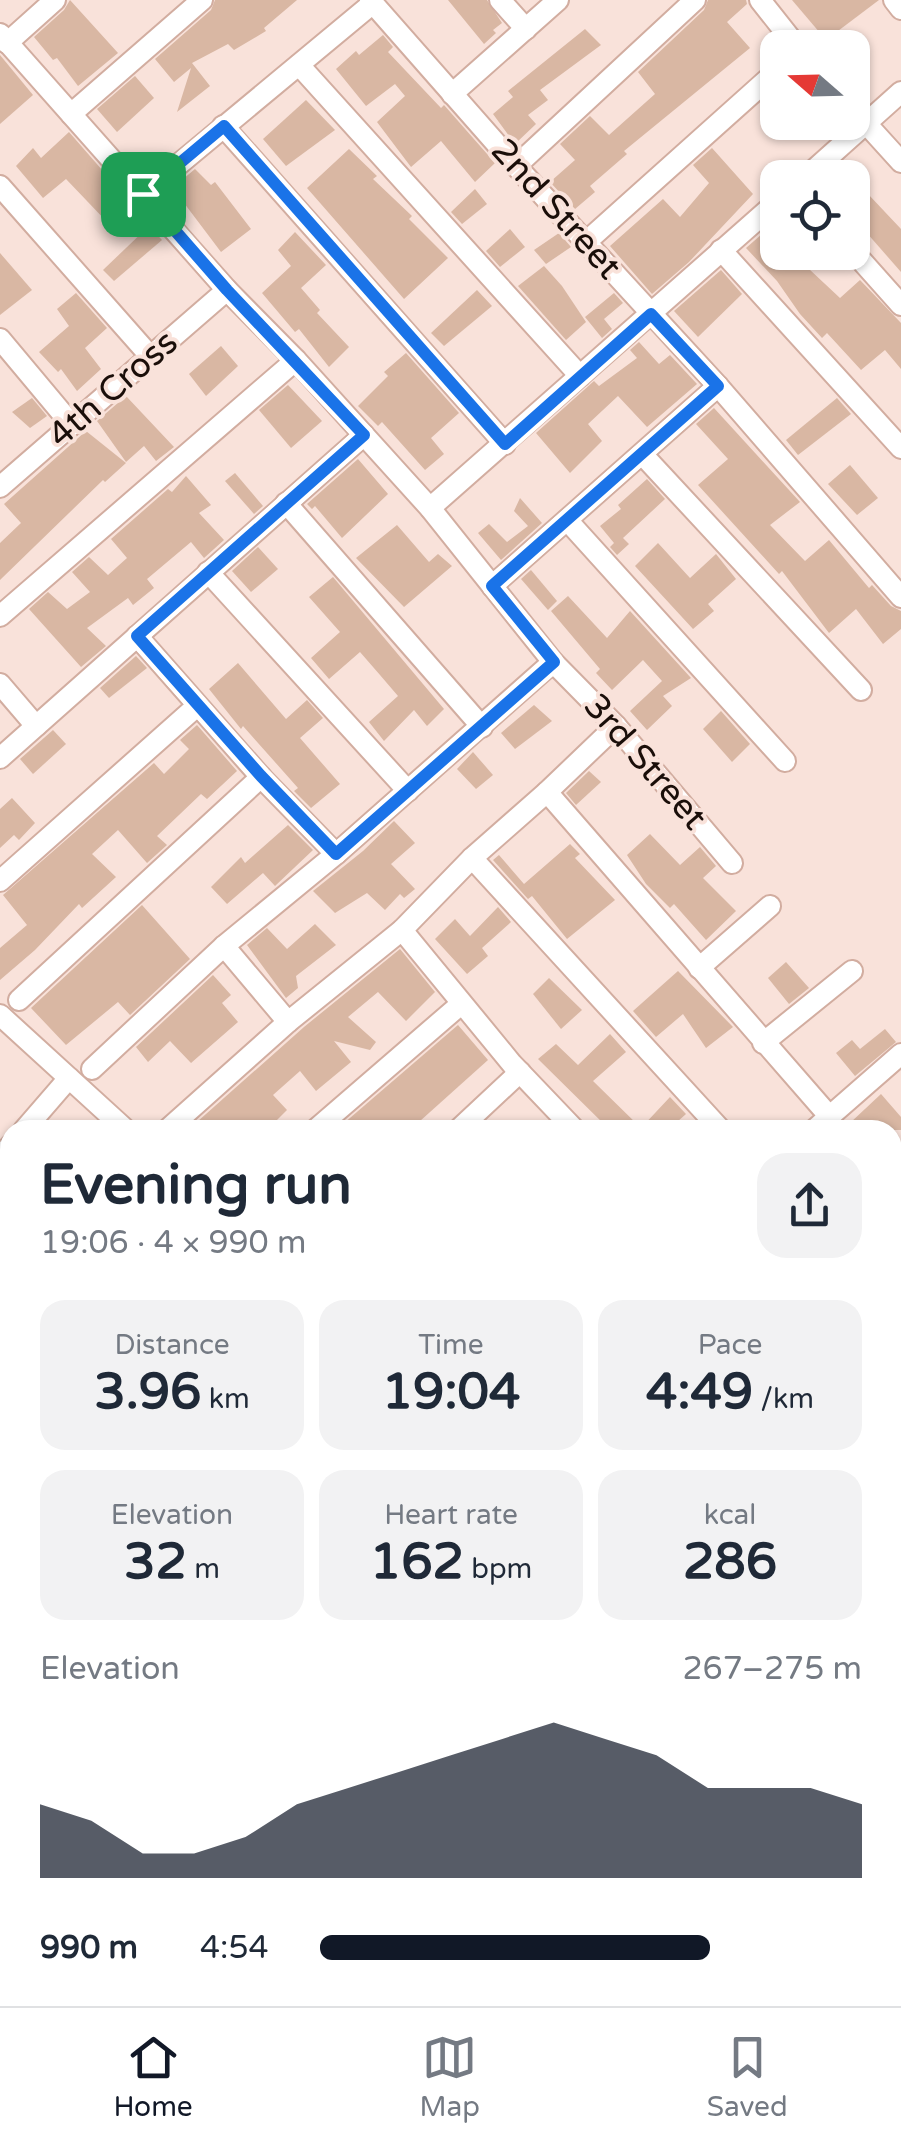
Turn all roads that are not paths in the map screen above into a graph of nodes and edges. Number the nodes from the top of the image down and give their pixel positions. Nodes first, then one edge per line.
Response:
1 (55, 0) edge
2 (202, 0) edge
3 (500, 0) edge
4 (558, 0) edge
5 (695, 0) edge
6 (760, 0) edge
7 (894, 0) edge
8 (372, 2) edge
9 (901, 9) edge
10 (526, 29) junction
11 (784, 30) edge
12 (3, 38) edge
13 (299, 65) junction
14 (760, 86) edge
15 (901, 92) edge
16 (452, 94) junction
17 (72, 114) junction
18 (870, 122) edge
19 (224, 126) junction
20 (870, 128) edge
21 (849, 140) edge
22 (826, 160) edge
23 (901, 162) edge
24 (516, 166) junction
25 (0, 186) edge
26 (143, 194) junction
27 (760, 216) edge
28 (586, 242) junction
29 (721, 250) junction
30 (870, 270) edge
31 (227, 290) junction
32 (901, 305) edge
33 (651, 314) junction
34 (0, 339) edge
35 (151, 357) junction
36 (296, 360) junction
37 (580, 376) junction
38 (718, 386) junction
39 (72, 424) junction
40 (364, 435) junction
41 (505, 444) junction
42 (901, 448) edge
43 (642, 454) junction
44 (1, 484) edge
45 (286, 503) junction
46 (430, 508) junction
47 (567, 520) junction
48 (208, 572) junction
49 (492, 586) junction
50 (901, 598) edge
51 (0, 616) edge
52 (137, 636) junction
53 (554, 662) junction
54 (0, 684) edge
55 (861, 690) dead end
56 (198, 706) junction
57 (36, 726) junction
58 (616, 726) junction
59 (482, 727) junction
60 (0, 758) edge
61 (784, 761) dead end
62 (261, 776) junction
63 (408, 791) junction
64 (547, 792) junction
65 (336, 854) junction
66 (472, 858) junction
67 (732, 863) dead end
68 (0, 881) edge
69 (770, 906) dead end
70 (402, 930) junction
71 (224, 946) junction
72 (699, 968) junction
73 (852, 971) dead end
74 (19, 1000) dead end
75 (461, 1004) junction
76 (0, 1015) edge
77 (288, 1022) junction
78 (763, 1043) junction
79 (901, 1054) edge
80 (92, 1069) dead end
81 (520, 1072) junction
82 (69, 1078) junction
83 (33, 1120) edge
84 (115, 1120) edge
85 (179, 1120) edge
86 (326, 1120) edge
87 (469, 1120) edge
88 (566, 1120) edge
89 (712, 1120) edge
90 (820, 1120) edge
91 (825, 1120) edge

1 - 12 street
2 - 17 street
3 - 10 street
4 - 10 street
5 - 24 street
6 - 11 street
7 - 9 street
8 - 13 street
8 - 16 street, 2nd Street
10 - 16 street
12 - 17 street, 3rd Street
13 - 19 street
13 - 37 street
14 - 28 street
15 - 18 street
16 - 24 street, 2nd Street
17 - 26 street, 3rd Street
19 - 26 street
19 - 41 street
20 - 23 street
21 - 22 street
24 - 28 street, 2nd Street
25 - 35 street
26 - 31 street, 3rd Street
27 - 29 street
28 - 33 street, 2nd Street
29 - 33 street
29 - 42 street
30 - 32 street
31 - 35 street, 4th Cross
31 - 36 street, 3rd Street
33 - 37 street
33 - 38 street, 2nd Street
34 - 39 street
35 - 39 street, 4th Cross
36 - 40 street, 3rd Street
36 - 51 street
37 - 41 street
38 - 43 street
38 - 50 street, 2nd Street
39 - 44 street, 4th Cross
40 - 45 street
40 - 46 street, 3rd Street
41 - 46 street
43 - 47 street
43 - 55 street
45 - 48 street
45 - 59 street
46 - 49 street, 3rd Street
47 - 49 street
47 - 61 street
48 - 52 street
48 - 63 street
49 - 53 street, 3rd Street
52 - 56 street
52 - 57 street
53 - 58 street, 3rd Street
53 - 59 street
54 - 57 street
56 - 62 street
56 - 68 street
57 - 60 street
58 - 64 street
58 - 67 street, 3rd Street
59 - 63 street
62 - 65 street
62 - 74 street
63 - 65 street
64 - 66 street
64 - 72 street
65 - 71 street
66 - 70 street
66 - 89 street
69 - 72 street
70 - 75 street
70 - 77 street
71 - 77 street
71 - 80 street
72 - 78 street
73 - 78 street
75 - 81 street
75 - 86 street
76 - 82 street
77 - 85 street
78 - 90 street
79 - 91 street
81 - 87 street
81 - 88 street
82 - 83 street
82 - 84 street

